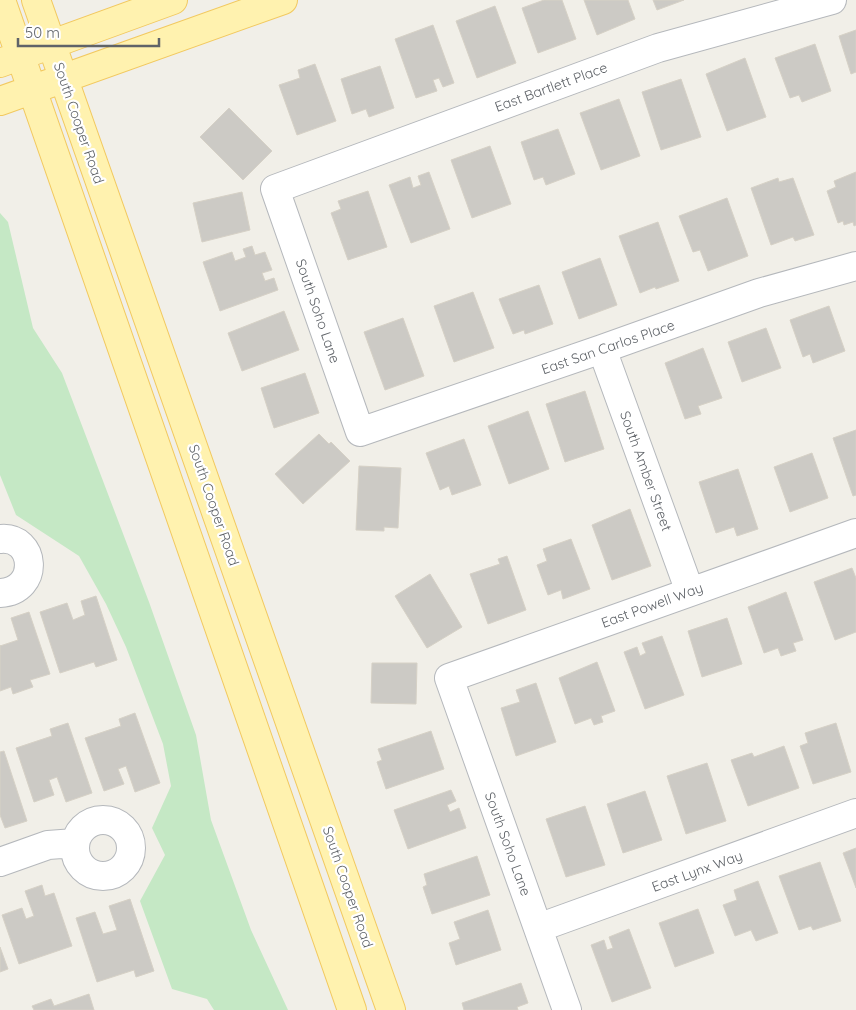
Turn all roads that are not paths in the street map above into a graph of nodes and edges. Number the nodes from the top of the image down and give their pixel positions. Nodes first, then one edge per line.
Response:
1 (1, 0) edge
2 (36, 0) edge
3 (172, 0) edge
4 (283, 0) edge
5 (832, 0) edge
6 (52, 44) junction
7 (10, 60) edge
8 (64, 79) junction
9 (32, 90) junction
10 (0, 101) edge
11 (275, 189) joint
12 (856, 266) edge
13 (602, 349) junction
14 (360, 432) joint
15 (856, 533) edge
16 (0, 539) edge
17 (690, 592) junction
18 (0, 593) edge
19 (449, 678) joint
20 (856, 814) edge
21 (75, 844) dead end
22 (0, 862) edge
23 (538, 928) junction
24 (352, 1010) edge
25 (391, 1010) edge
26 (567, 1010) edge

1 - 7 main road
2 - 6 main road, South Cooper Road
3 - 6 main road
4 - 8 main road
5 - 11 street, East Bartlett Place
6 - 7 main road
6 - 8 main road, South Cooper Road
7 - 9 main road
8 - 9 main road
8 - 25 main road, South Cooper Road
9 - 10 main road
9 - 24 main road
11 - 14 street, South Soho Lane
12 - 13 street, East San Carlos Place
13 - 14 street, East San Carlos Place
13 - 17 street, South Amber Street
15 - 17 street, East Powell Way
16 - 18 street
17 - 19 street, East Powell Way
19 - 23 street, South Soho Lane
20 - 23 street, East Lynx Way
21 - 22 street
23 - 26 street, South Soho Lane

